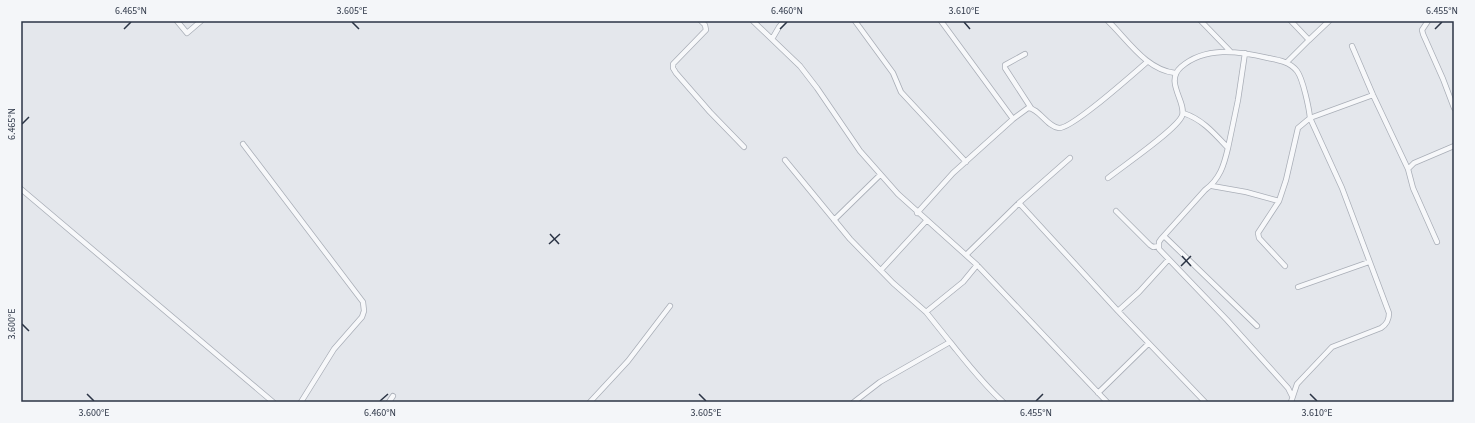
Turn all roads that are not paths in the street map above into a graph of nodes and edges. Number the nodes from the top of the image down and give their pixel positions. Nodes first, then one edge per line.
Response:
1 (177, 21) edge
2 (200, 21) edge
3 (701, 21) edge
4 (753, 21) edge
5 (784, 21) edge
6 (856, 21) edge
7 (941, 21) edge
8 (1108, 21) edge
9 (1201, 21) edge
10 (1291, 21) edge
11 (1329, 21) edge
12 (1428, 21) edge
13 (772, 39) junction
14 (1309, 40) junction
15 (1352, 46) dead end
16 (1230, 51) junction
17 (1246, 53) junction
18 (1025, 54) dead end
19 (1148, 62) junction
20 (1287, 62) junction
21 (1175, 73) junction
22 (1373, 95) junction
23 (1452, 100) edge
24 (1031, 108) junction
25 (1454, 108) edge
26 (1183, 113) junction
27 (1310, 118) junction
28 (1013, 119) junction
29 (243, 144) dead end
30 (1454, 146) edge
31 (744, 147) dead end
32 (1228, 148) junction
33 (1070, 158) dead end
34 (785, 160) dead end
35 (966, 162) junction
36 (1408, 169) junction
37 (880, 175) junction
38 (1108, 178) dead end
39 (1212, 186) junction
40 (21, 189) edge
41 (1279, 201) junction
42 (1019, 203) junction
43 (1116, 211) dead end
44 (917, 213) junction
45 (834, 220) junction
46 (927, 220) junction
47 (1164, 236) junction
48 (1437, 242) dead end
49 (1159, 246) junction
50 (966, 255) junction
51 (1168, 260) junction
52 (1369, 262) junction
53 (977, 265) junction
54 (1285, 266) dead end
55 (881, 270) junction
56 (1298, 287) dead end
57 (670, 306) dead end
58 (1118, 311) junction
59 (926, 312) junction
60 (1257, 326) dead end
61 (950, 342) junction
62 (1148, 344) junction
63 (1295, 387) junction
64 (1288, 388) junction
65 (1098, 393) junction
66 (394, 396) dead end
67 (1292, 396) junction
68 (273, 402) edge
69 (301, 402) edge
70 (389, 402) edge
71 (590, 402) edge
72 (854, 402) edge
73 (1003, 402) edge
74 (1107, 402) edge
75 (1205, 402) edge
76 (1291, 402) edge

1 - 2 street
3 - 31 street
4 - 13 street
5 - 13 street
6 - 35 street
7 - 28 street
8 - 19 street
9 - 16 street
10 - 14 street
11 - 14 street
12 - 23 street
13 - 37 street
14 - 20 street
15 - 22 street
16 - 17 street
16 - 21 street
17 - 20 street
17 - 32 street
18 - 24 street
19 - 21 street
19 - 24 street
20 - 27 street
21 - 26 street
22 - 27 street
22 - 36 street
23 - 25 street
24 - 28 street
26 - 32 street
26 - 38 street
27 - 41 street
27 - 52 street
28 - 35 street
29 - 69 street
30 - 36 street
32 - 39 street
33 - 42 street
34 - 45 street
35 - 44 street
36 - 48 street
37 - 44 street
37 - 45 street
39 - 41 street
39 - 47 street
40 - 68 street
41 - 54 street
42 - 50 street
42 - 58 street
43 - 49 street
44 - 46 street
45 - 55 street
46 - 50 street
46 - 55 street
47 - 49 street
47 - 60 street
49 - 51 street
50 - 53 street
51 - 58 street
51 - 64 street
52 - 56 street
52 - 63 street
53 - 59 street
53 - 65 street
55 - 59 street
57 - 71 street
58 - 62 street
59 - 61 street
61 - 72 street
61 - 73 street
62 - 65 street
62 - 75 street
63 - 64 street
63 - 67 street
64 - 67 street
65 - 74 street
66 - 70 street
67 - 76 street

